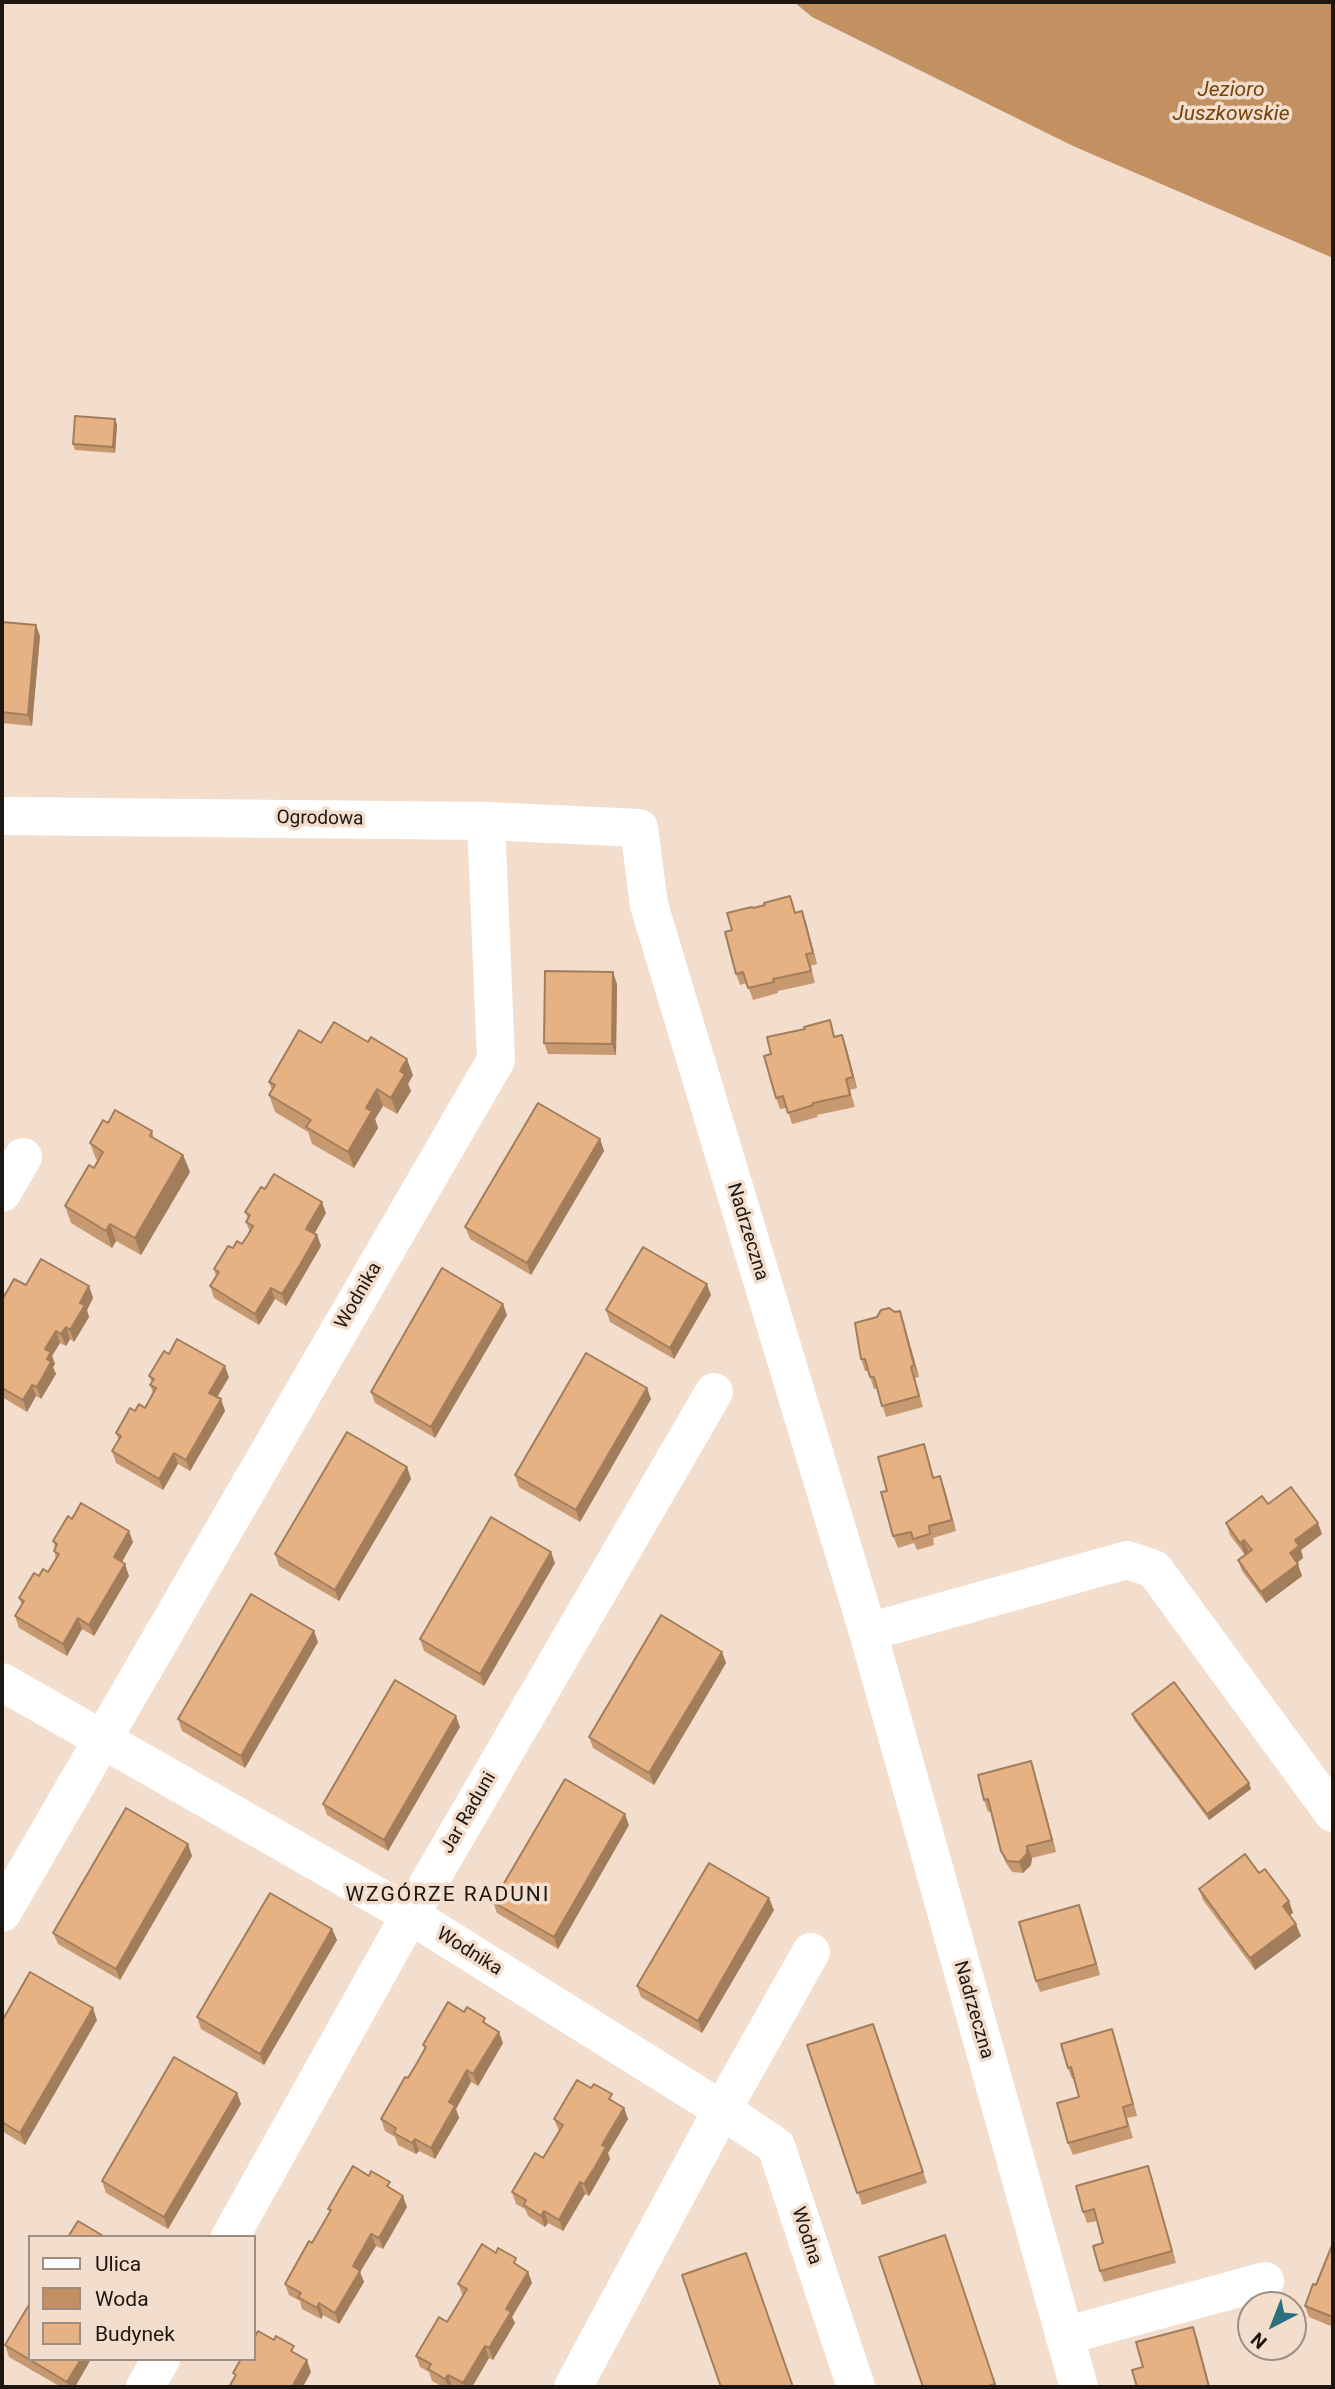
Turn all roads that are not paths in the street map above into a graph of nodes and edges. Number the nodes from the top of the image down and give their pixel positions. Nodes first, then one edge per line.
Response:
1 (2, 816) edge
2 (486, 821) junction
3 (639, 828) joint
4 (23, 1157) dead end
5 (2, 1193) edge
6 (714, 1392) dead end
7 (868, 1632) junction
8 (2, 1682) edge
9 (103, 1739) junction
10 (1333, 1812) edge
11 (2, 1913) edge
12 (410, 1915) junction
13 (811, 1952) dead end
14 (722, 2110) junction
15 (231, 2235) edge
16 (1265, 2281) dead end
17 (1064, 2336) junction
18 (160, 2361) edge
19 (145, 2387) edge
20 (573, 2387) edge
21 (856, 2387) edge
22 (1079, 2387) edge

1 - 2 street, Ogrodowa
2 - 3 street, Ogrodowa
2 - 9 street, Wodnika
3 - 7 street, Nadrzeczna
4 - 5 street
6 - 12 street, Jar Raduni
7 - 10 street
7 - 17 street, Nadrzeczna
8 - 9 street, Wodnika
9 - 11 street, Wodnika
9 - 12 street, Wodnika
12 - 14 street, Wodnika
12 - 15 street, Jar Raduni
13 - 14 street
14 - 20 street
14 - 21 street, Wodna
16 - 17 street
17 - 22 street, Nadrzeczna
18 - 19 street

